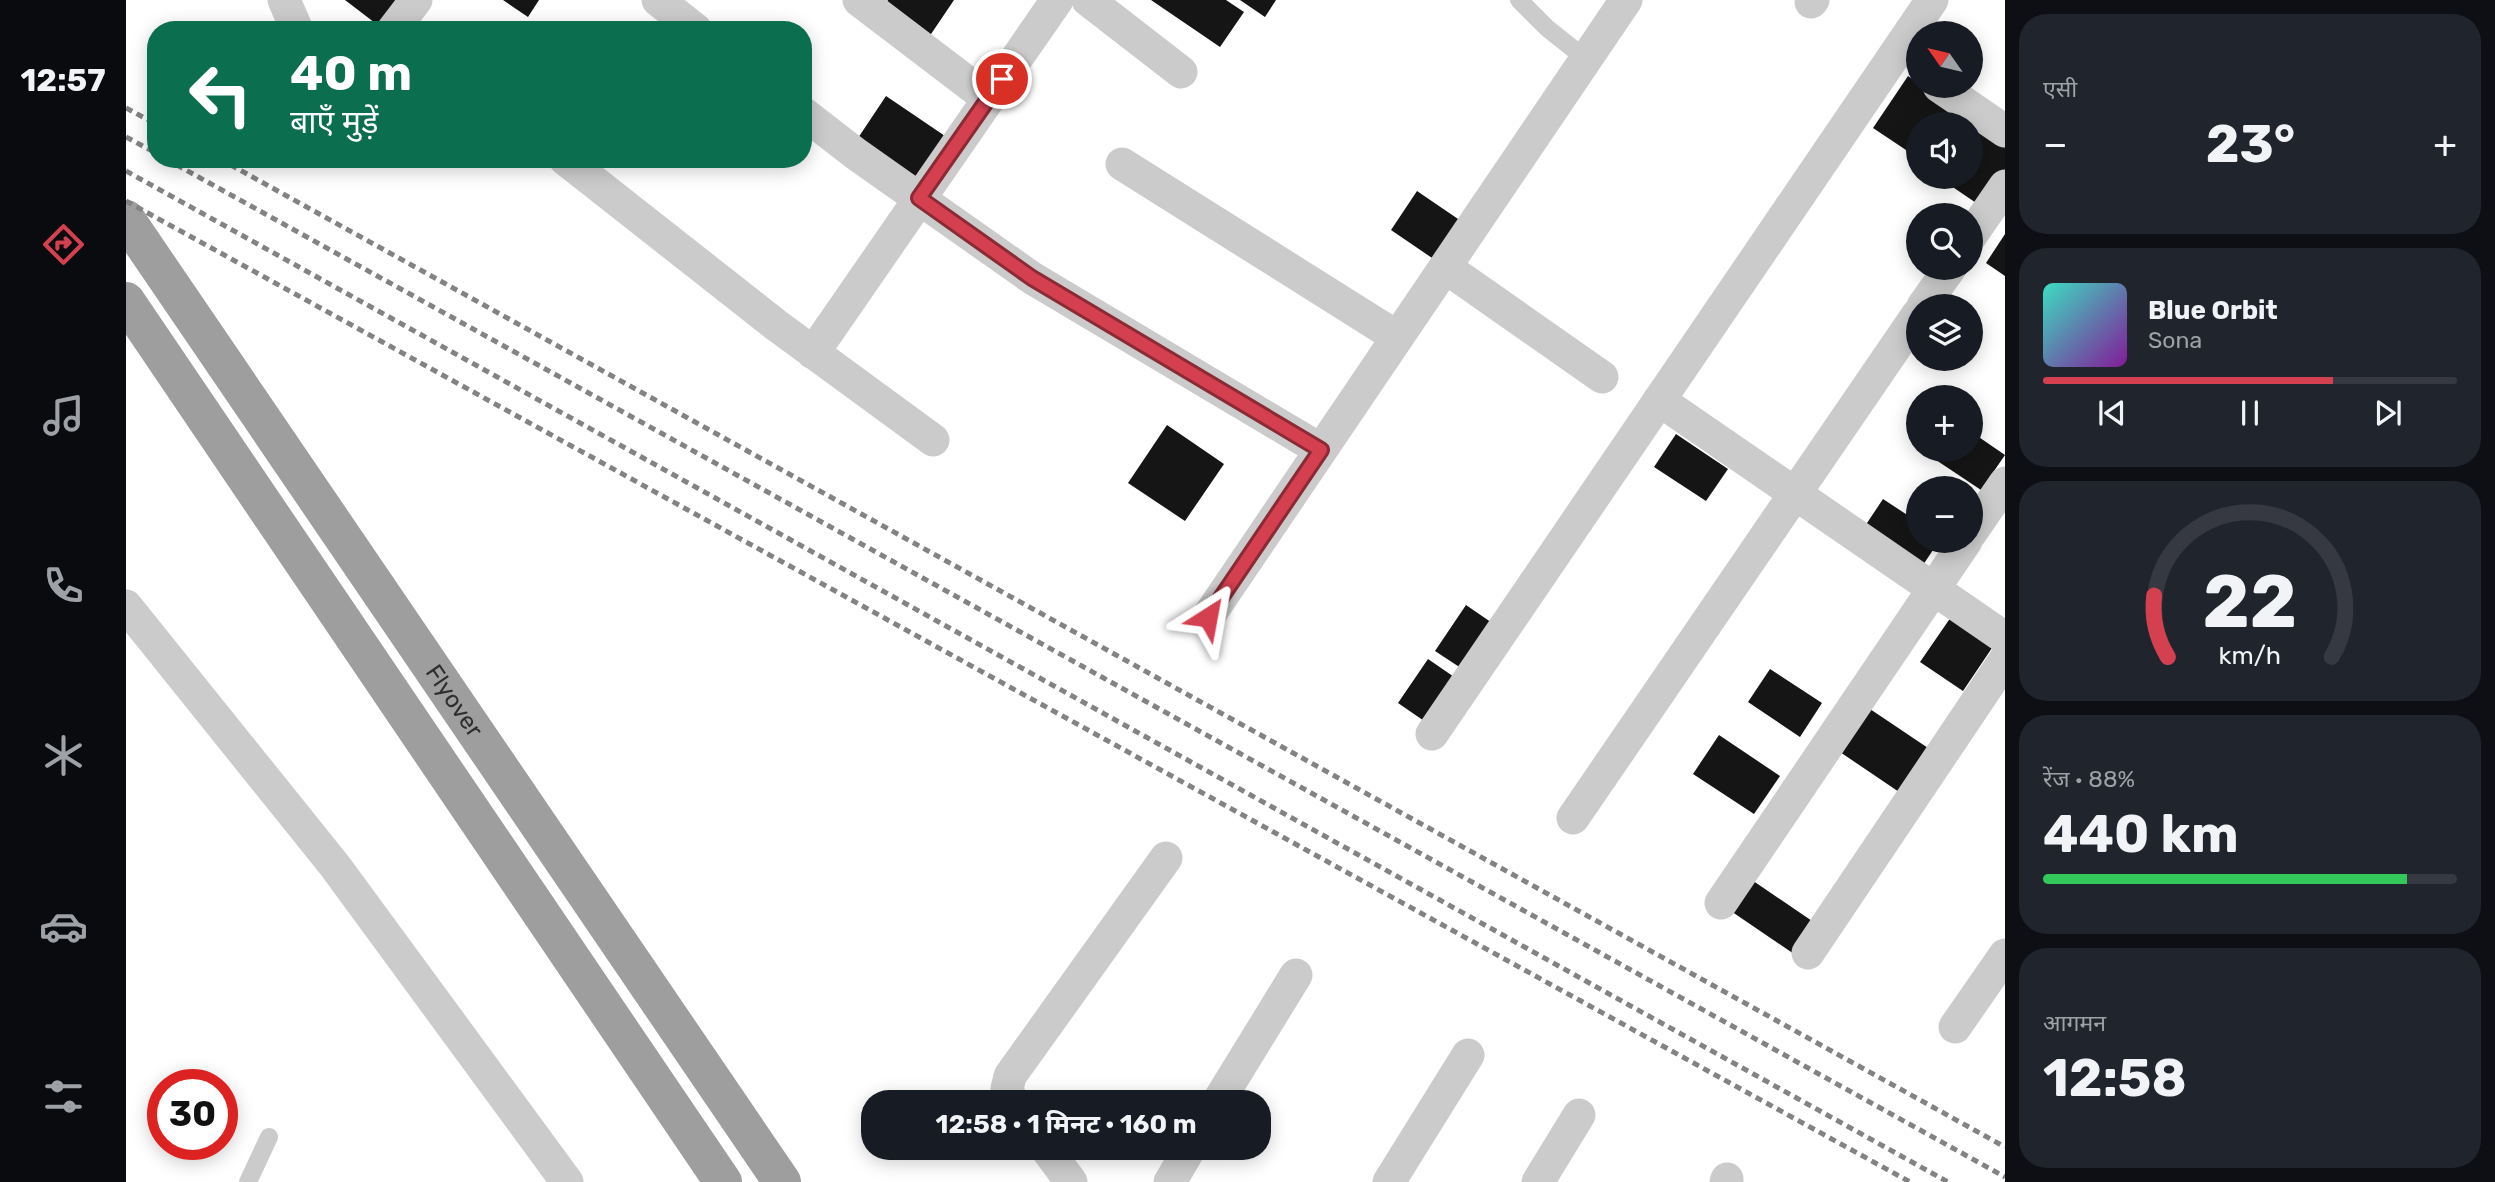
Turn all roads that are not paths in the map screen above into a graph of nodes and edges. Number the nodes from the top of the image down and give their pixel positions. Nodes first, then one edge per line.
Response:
1 (284, 0) edge
2 (416, 0) edge
3 (658, 0) edge
4 (859, 0) edge
5 (1057, 0) edge
6 (1088, 0) edge
7 (1518, 0) edge
8 (1626, 0) edge
9 (1932, 0) edge
10 (293, 21) edge
11 (402, 21) edge
12 (685, 21) edge
13 (1923, 21) edge
14 (1586, 59) junction
15 (1906, 63) edge
16 (1181, 72) dead end
17 (1957, 98) edge
18 (989, 99) junction
19 (812, 120) edge
20 (2005, 131) edge
21 (1122, 164) dead end
22 (577, 168) edge
23 (2005, 186) edge
24 (919, 198) junction
25 (1983, 218) edge
26 (126, 219) edge
27 (1445, 267) junction
28 (126, 301) edge
29 (1906, 332) edge
30 (1397, 337) junction
31 (813, 353) junction
32 (1602, 377) dead end
33 (1659, 400) junction
34 (933, 440) dead end
35 (1321, 450) junction
36 (2005, 483) edge
37 (1796, 493) junction
38 (1983, 515) edge
39 (1958, 553) edge
40 (1933, 590) junction
41 (126, 606) edge
42 (1208, 617) dead end
43 (2005, 638) edge
44 (2005, 660) edge
45 (1432, 734) dead end
46 (1573, 818) dead end
47 (1166, 858) dead end
48 (1721, 903) dead end
49 (1808, 953) dead end
50 (2004, 958) edge
51 (1296, 975) dead end
52 (1955, 1027) dead end
53 (1468, 1055) dead end
54 (1007, 1090) edge
55 (1225, 1090) edge
56 (1579, 1115) dead end
57 (269, 1137) dead end
58 (1055, 1160) edge
59 (1183, 1160) edge
60 (248, 1182) edge
61 (567, 1182) edge
62 (723, 1182) edge
63 (782, 1182) edge
64 (1071, 1182) edge
65 (1170, 1182) edge
66 (1389, 1182) edge
67 (1538, 1182) edge

1 - 10 street
2 - 11 street
3 - 12 street
4 - 18 street
5 - 18 street
6 - 16 street
7 - 14 lane
8 - 14 street
9 - 13 street
14 - 27 street
15 - 33 street
17 - 20 street
18 - 24 street
19 - 24 street
21 - 30 street
22 - 31 street
23 - 25 street
24 - 31 street
24 - 35 street
26 - 63 highway, Flyover
27 - 30 street
27 - 32 street
28 - 62 highway, Flyover
29 - 37 street
30 - 35 street
31 - 34 street
33 - 37 street
33 - 45 street
35 - 42 street
36 - 38 street
37 - 40 street
37 - 46 street
39 - 40 street
40 - 43 street
40 - 48 street
41 - 61 street
44 - 49 street
47 - 54 street
50 - 52 street
51 - 55 street
53 - 66 street
56 - 67 street
57 - 60 lane
58 - 64 street
59 - 65 street

